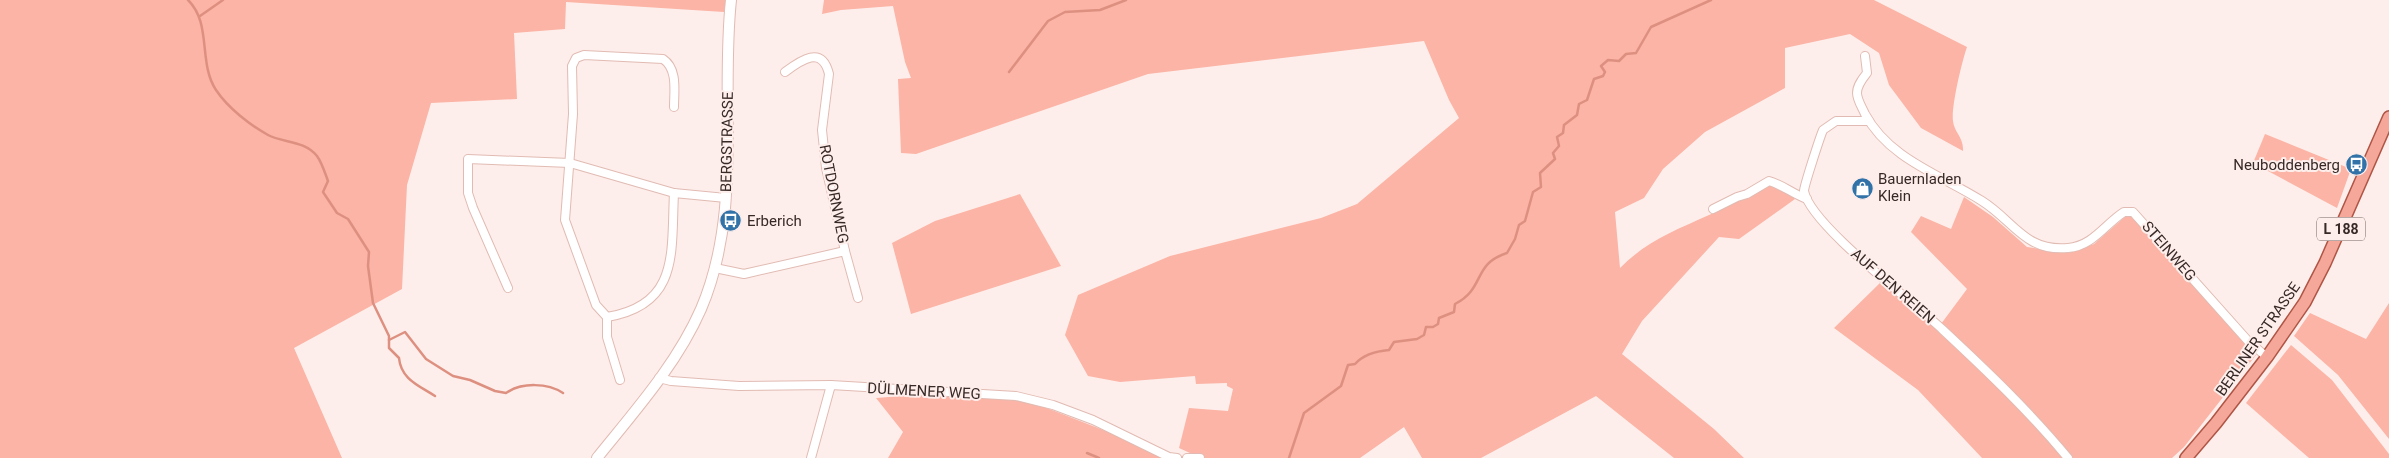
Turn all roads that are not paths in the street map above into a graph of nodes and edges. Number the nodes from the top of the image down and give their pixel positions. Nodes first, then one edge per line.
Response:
1 (731, 0) edge
2 (1865, 56) dead end
3 (785, 72) dead end
4 (674, 107) dead end
5 (2389, 119) edge
6 (1869, 121) junction
7 (570, 163) junction
8 (674, 192) junction
9 (726, 198) junction
10 (1807, 199) junction
11 (1713, 209) dead end
12 (845, 251) junction
13 (715, 268) junction
14 (508, 288) dead end
15 (858, 298) dead end
16 (607, 317) junction
17 (2267, 357) junction
18 (659, 378) junction
19 (620, 380) dead end
20 (830, 385) junction
21 (597, 458) edge
22 (811, 458) edge
23 (1177, 458) edge
24 (1188, 458) edge
25 (1200, 458) edge
26 (2068, 458) edge
27 (2186, 458) edge

1 - 9 street, BERGSTRASSE
2 - 6 street, STEINWEG
3 - 12 street, ROTDORNWEG
4 - 7 street
5 - 17 main road, BERLINER STRASSE / L 188
6 - 10 street
6 - 17 street, STEINWEG
7 - 8 street
7 - 14 street
7 - 16 street
8 - 9 street
8 - 16 street
9 - 13 street, BERGSTRASSE
10 - 11 street
10 - 26 street, AUF DEN REIEN
12 - 13 street
12 - 15 street
13 - 18 street, BERGSTRASSE
16 - 19 street
17 - 27 main road, BERLINER STRASSE / L 188
18 - 20 street, DÜLMENER WEG
18 - 21 street, BERGSTRASSE
20 - 22 street
20 - 23 street, DÜLMENER WEG
24 - 25 street

